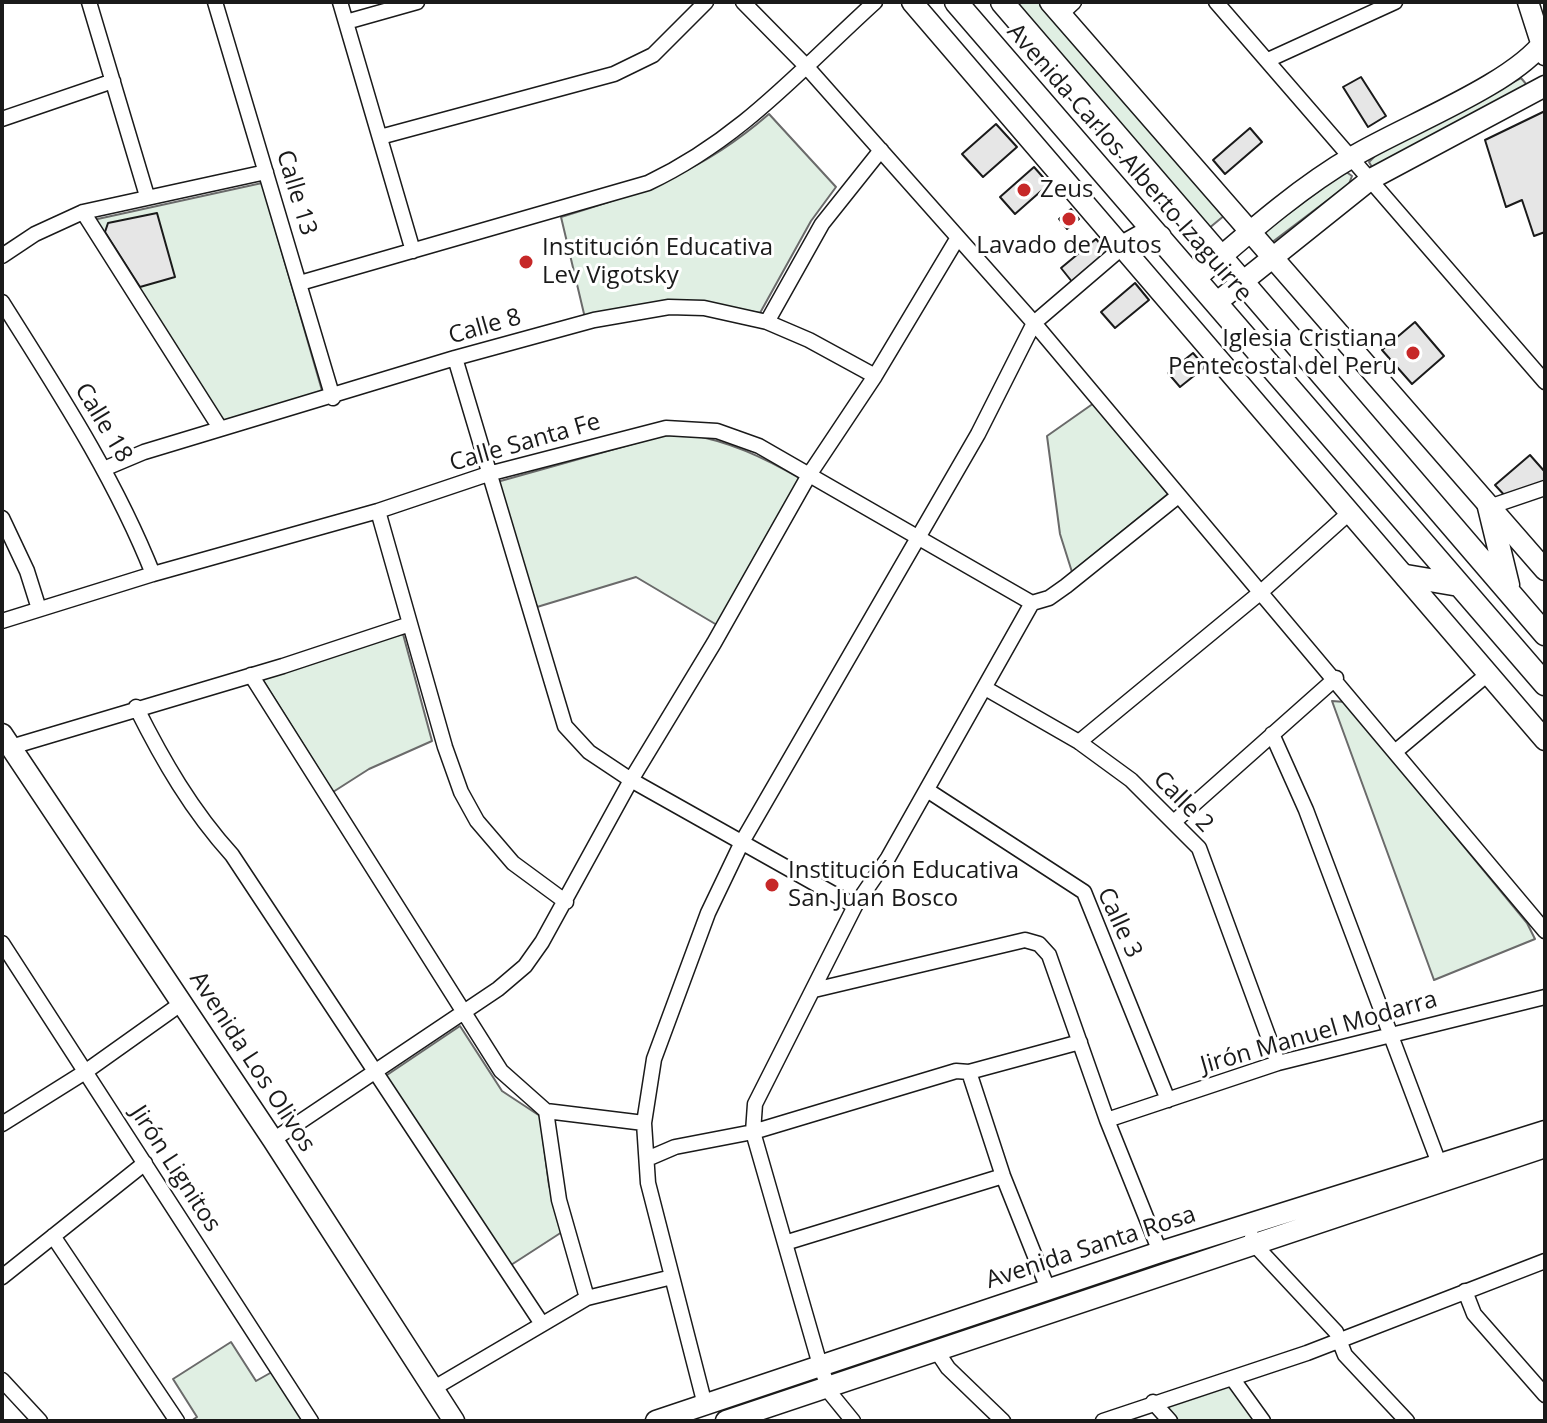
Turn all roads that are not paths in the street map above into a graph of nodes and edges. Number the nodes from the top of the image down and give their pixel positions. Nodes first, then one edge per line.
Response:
1 (89, 2) edge
2 (215, 2) edge
3 (340, 2) edge
4 (417, 2) edge
5 (706, 2) edge
6 (743, 2) edge
7 (875, 2) edge
8 (912, 2) edge
9 (956, 2) edge
10 (1216, 2) edge
11 (1395, 2) edge
12 (1528, 2) edge
13 (1002, 3) edge
14 (1062, 6) edge
15 (346, 22) junction
16 (978, 28) junction
17 (1544, 47) edge
18 (1268, 60) junction
19 (805, 65) junction
20 (113, 81) junction
21 (1545, 86) edge
22 (3, 116) edge
23 (380, 137) junction
24 (881, 150) junction
25 (1352, 157) junction
26 (266, 172) junction
27 (1371, 179) junction
28 (147, 196) junction
29 (83, 212) junction
30 (1249, 233) junction
31 (1160, 237) junction
32 (957, 239) junction
33 (1124, 246) junction
34 (413, 251) junction
35 (2, 256) edge
36 (1221, 257) junction
37 (1271, 257) junction
38 (1195, 279) junction
39 (1242, 281) junction
40 (300, 283) junction
41 (2, 302) edge
42 (1216, 303) junction
43 (767, 322) junction
44 (1034, 323) junction
45 (455, 358) junction
46 (875, 376) junction
47 (1545, 382) edge
48 (333, 398) junction
49 (220, 428) junction
50 (106, 468) junction
51 (488, 474) junction
52 (809, 475) junction
53 (1545, 488) edge
54 (1178, 496) junction
55 (1489, 507) junction
56 (378, 511) junction
57 (1349, 513) junction
58 (2, 518) edge
59 (918, 538) junction
60 (1545, 570) edge
61 (153, 574) junction
62 (1406, 576) junction
63 (1459, 585) junction
64 (1509, 590) junction
65 (1261, 592) junction
66 (1032, 603) junction
67 (39, 609) junction
68 (2, 621) edge
69 (410, 624) junction
70 (1545, 634) edge
71 (1489, 673) junction
72 (251, 675) junction
73 (1336, 678) junction
74 (1545, 684) edge
75 (985, 688) junction
76 (136, 707) junction
77 (1272, 734) junction
78 (6, 740) edge
79 (1545, 740) edge
80 (1079, 742) junction
81 (1396, 751) junction
82 (631, 780) junction
83 (927, 790) junction
84 (1175, 821) junction
85 (742, 842) junction
86 (566, 902) junction
87 (855, 906) junction
88 (1545, 931) edge
89 (2, 943) edge
90 (814, 990) junction
91 (1545, 997) edge
92 (182, 1003) junction
93 (465, 1011) junction
94 (1388, 1034) junction
95 (1080, 1042) junction
96 (1278, 1063) junction
97 (85, 1072) junction
98 (969, 1072) junction
99 (373, 1073) junction
100 (1168, 1100) junction
101 (546, 1111) junction
102 (1107, 1120) junction
103 (644, 1123) junction
104 (2, 1124) edge
105 (1545, 1131) edge
106 (753, 1132) junction
107 (273, 1140) junction
108 (1545, 1147) edge
109 (647, 1159) junction
110 (145, 1163) junction
111 (1440, 1166) junction
112 (1003, 1176) junction
113 (1251, 1234) junction
114 (53, 1236) junction
115 (788, 1242) junction
116 (1160, 1252) junction
117 (1545, 1261) edge
118 (2, 1277) edge
119 (672, 1277) junction
120 (1048, 1289) junction
121 (1465, 1291) junction
122 (587, 1298) junction
123 (542, 1324) junction
124 (1339, 1340) junction
125 (936, 1350) junction
126 (820, 1365) junction
127 (1232, 1378) junction
128 (2, 1380) edge
129 (828, 1387) junction
130 (434, 1388) junction
131 (1545, 1395) edge
132 (715, 1402) junction
133 (1153, 1402) junction
134 (733, 1420) edge
135 (40, 1421) edge
136 (177, 1421) edge
137 (311, 1421) edge
138 (454, 1421) edge
139 (656, 1421) edge
140 (853, 1421) edge
141 (1003, 1421) edge
142 (1103, 1421) edge
143 (1170, 1421) edge
144 (1263, 1421) edge
145 (1407, 1421) edge

1 - 20 street
2 - 26 street, Calle 13
3 - 15 street
4 - 15 street
5 - 23 street
6 - 19 street
7 - 19 street
8 - 33 street
9 - 16 main road, Avenida Carlos Alberto Izaguirre
10 - 18 street
11 - 18 street
12 - 17 street
13 - 16 main road
13 - 36 main road, Avenida Carlos Alberto Izaguirre
14 - 30 street, Avenida Carlos Alberto Izaguirre
15 - 23 street
16 - 31 main road, Avenida Carlos Alberto Izaguirre
17 - 25 street
18 - 25 street
19 - 24 street
19 - 34 street
20 - 22 street
20 - 28 street
21 - 27 street
23 - 34 street
24 - 32 street
24 - 43 street
25 - 27 street
25 - 30 street
26 - 28 street
26 - 40 street, Calle 13
27 - 37 street
27 - 47 street
28 - 29 street
29 - 35 street
29 - 49 street
30 - 36 street
30 - 37 street, Avenida Carlos Alberto Izaguirre
31 - 33 main road
31 - 38 main road, Avenida Carlos Alberto Izaguirre
32 - 44 street
32 - 46 street
33 - 44 street
33 - 57 street
34 - 40 street
36 - 38 street
36 - 39 main road, Avenida Carlos Alberto Izaguirre
37 - 39 street
37 - 55 street, Avenida Carlos Alberto Izaguirre
38 - 42 main road, Avenida Carlos Alberto Izaguirre
39 - 42 street
39 - 64 main road, Avenida Carlos Alberto Izaguirre
40 - 48 street, Calle 13
41 - 50 street, Calle 18
42 - 63 main road, Avenida Carlos Alberto Izaguirre
43 - 45 street, Calle 8
43 - 46 street, Calle 8
44 - 54 street
44 - 59 street
45 - 48 street, Calle 8
45 - 51 street
46 - 52 street
48 - 49 street, Calle 8
49 - 50 street, Calle 8
50 - 61 street, Calle 18
51 - 52 street, Calle Santa Fe
51 - 56 street, Calle Santa Fe
51 - 82 street
52 - 59 street, Calle Santa Fe
52 - 82 street
53 - 55 street
54 - 65 street
54 - 66 street
55 - 60 street, Avenida Carlos Alberto Izaguirre
55 - 64 main road
56 - 61 street, Calle Santa Fe
56 - 69 street
57 - 62 street
57 - 65 street
58 - 67 street
59 - 66 street, Calle Santa Fe
59 - 85 street
61 - 67 street, Calle Santa Fe
62 - 63 main road
62 - 71 street
63 - 74 main road, Avenida Carlos Alberto Izaguirre
64 - 70 main road, Avenida Carlos Alberto Izaguirre
65 - 73 street
65 - 80 street
66 - 75 street
67 - 68 street, Calle Santa Fe
69 - 72 street
69 - 86 street
71 - 79 street
71 - 81 street
72 - 76 street
72 - 93 street
73 - 77 street
73 - 81 street
75 - 80 street, Calle 2
75 - 83 street
76 - 78 street
76 - 99 street
77 - 84 street
77 - 94 street
78 - 92 street, Avenida Los Olivos
80 - 84 street, Calle 2
81 - 88 street
82 - 85 street
82 - 86 street
83 - 87 street
83 - 100 street, Calle 3
84 - 96 street, Calle 2
85 - 87 street
85 - 103 street
86 - 93 street
87 - 90 street
89 - 97 street, Jirón Lignitos
90 - 95 street
90 - 106 street
91 - 94 street, Jirón Manuel Modarra
92 - 97 street
92 - 107 street, Avenida Los Olivos
93 - 99 street
93 - 101 street
94 - 96 street, Jirón Manuel Modarra
94 - 111 street
95 - 98 street
95 - 102 street
96 - 100 street, Jirón Manuel Modarra
97 - 104 street
97 - 110 street, Jirón Lignitos
98 - 106 street
98 - 112 street
99 - 107 street
99 - 123 street
100 - 102 street, Jirón Manuel Modarra
101 - 103 street
101 - 122 street
102 - 116 street
103 - 109 street
105 - 111 street, Avenida Santa Rosa
106 - 109 street
106 - 115 street
107 - 130 street, Avenida Los Olivos
108 - 113 street, Avenida Santa Rosa
109 - 119 street
110 - 114 street
110 - 137 street, Jirón Lignitos
111 - 113 street, Avenida Santa Rosa
112 - 115 street
112 - 120 street
113 - 116 street, Avenida Santa Rosa
113 - 124 street
113 - 125 street, Avenida Santa Rosa
114 - 118 street
114 - 136 street
115 - 126 street
116 - 120 street, Avenida Santa Rosa
117 - 121 street
119 - 122 street
119 - 132 street
120 - 126 street, Avenida Santa Rosa
121 - 124 street
121 - 131 street
122 - 123 street
123 - 130 street
124 - 127 street
124 - 145 street
125 - 129 street, Avenida Santa Rosa
125 - 141 street
126 - 129 street
126 - 132 street, Avenida Santa Rosa
127 - 133 street
127 - 144 street
128 - 135 street
129 - 134 street, Avenida Santa Rosa
129 - 140 street
130 - 138 street, Avenida Los Olivos
132 - 134 street
132 - 139 street, Avenida Santa Rosa
133 - 142 street
133 - 143 street

